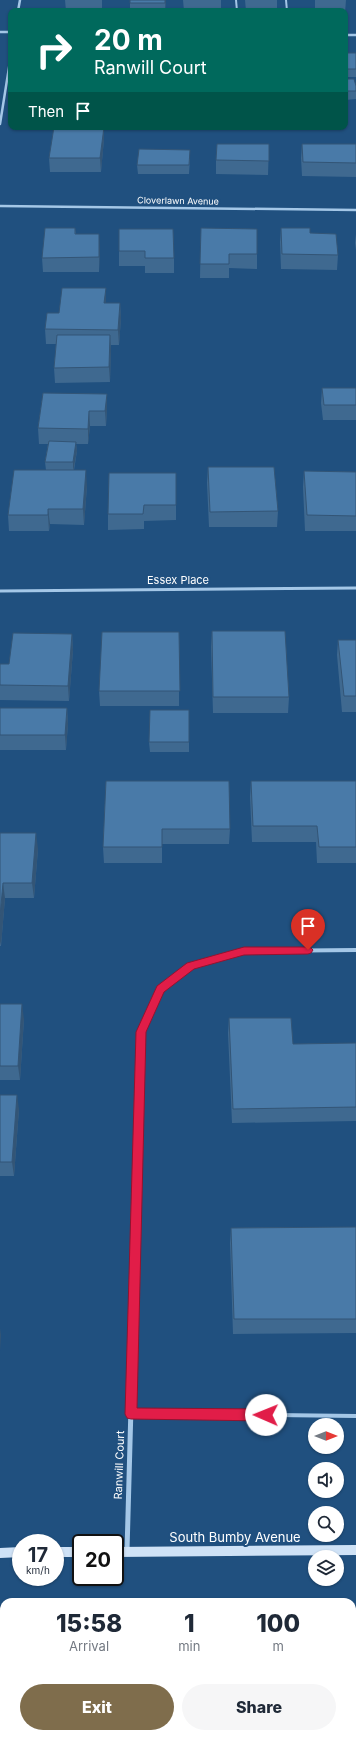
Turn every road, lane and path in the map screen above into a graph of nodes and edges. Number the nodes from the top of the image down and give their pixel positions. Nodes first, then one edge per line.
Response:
1 (8, 74) edge
2 (0, 124) edge
3 (0, 206) edge
4 (356, 210) edge
5 (356, 588) edge
6 (0, 590) edge
7 (356, 950) edge
8 (131, 1414) junction
9 (356, 1416) edge
10 (356, 1550) edge
11 (12, 1552) edge
12 (127, 1552) joint
13 (0, 1553) edge

1 - 2 street
3 - 4 street, Cloverlawn Avenue
5 - 6 street, Essex Place
7 - 8 street, Ranwill Court
8 - 9 lane
8 - 12 street, Ranwill Court
10 - 12 street, South Bumby Avenue
11 - 13 street

